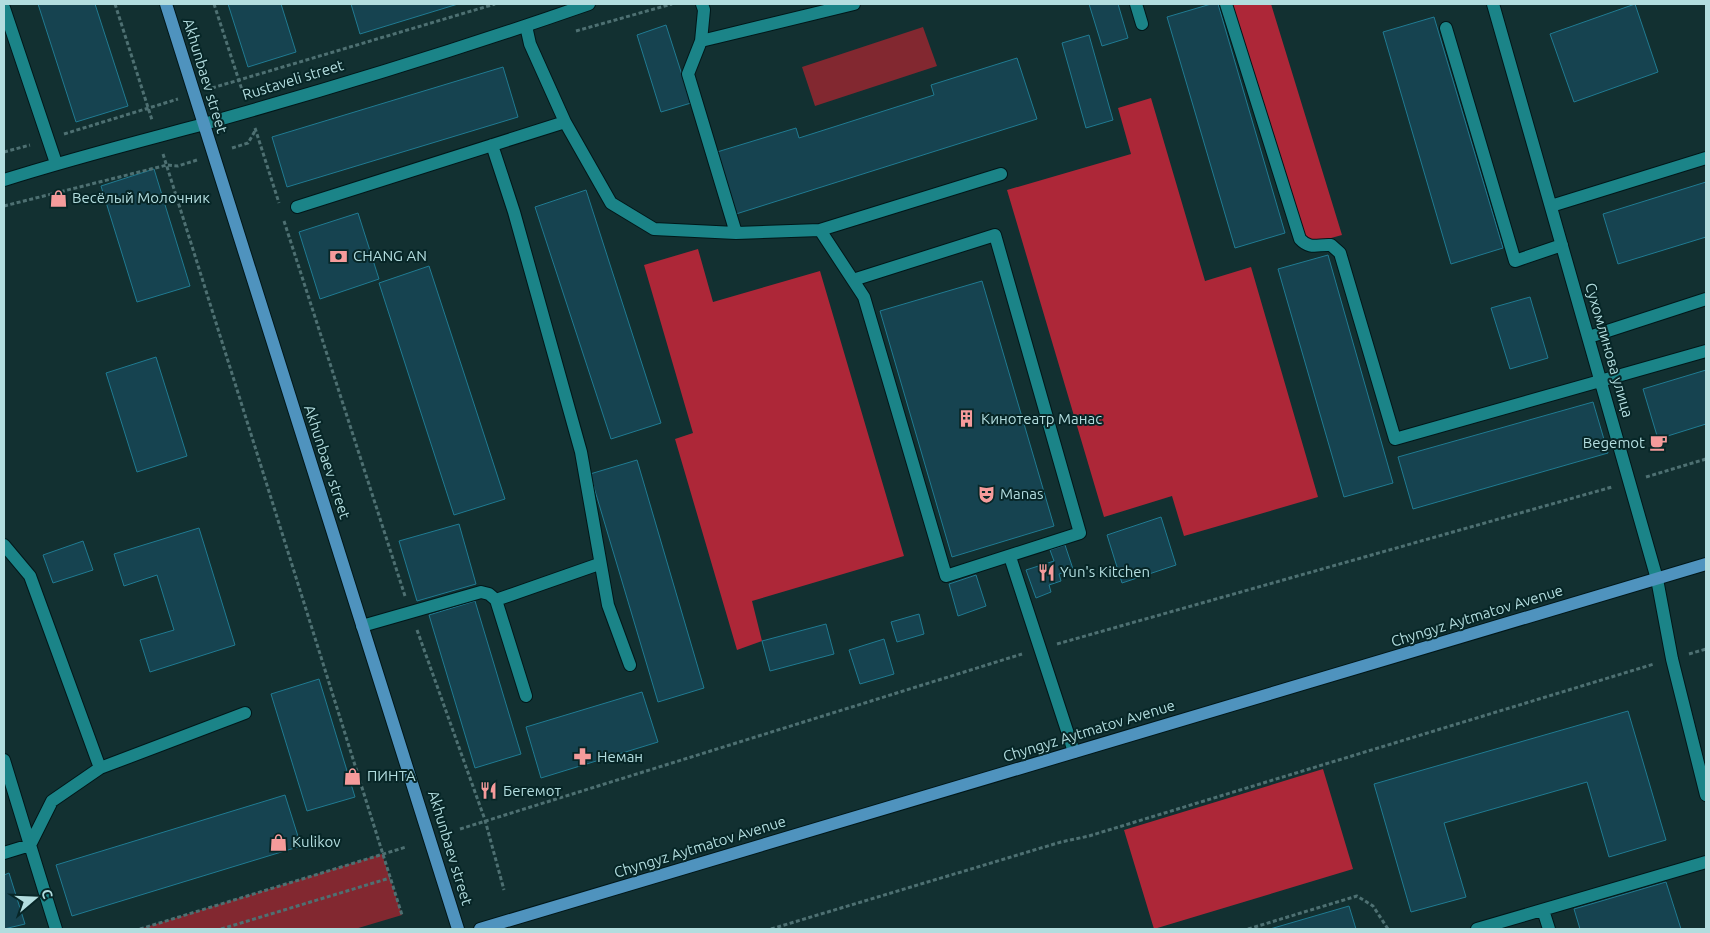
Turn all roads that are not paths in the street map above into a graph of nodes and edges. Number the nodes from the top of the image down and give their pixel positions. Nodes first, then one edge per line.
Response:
1 (166, 4) edge
2 (589, 4) edge
3 (702, 4) edge
4 (854, 4) edge
5 (1136, 4) edge
6 (1226, 4) edge
7 (1493, 4) edge
8 (4, 8) edge
9 (1142, 24) dead end
10 (526, 26) junction
11 (1446, 28) dead end
12 (701, 40) junction
13 (565, 122) junction
14 (203, 124) junction
15 (492, 145) junction
16 (1706, 158) edge
17 (56, 163) junction
18 (1001, 174) dead end
19 (4, 180) edge
20 (1551, 206) junction
21 (296, 207) dead end
22 (820, 230) junction
23 (736, 233) junction
24 (1562, 246) junction
25 (853, 280) junction
26 (1706, 299) edge
27 (1589, 336) junction
28 (1706, 351) edge
29 (1600, 380) junction
30 (4, 546) edge
31 (1010, 557) junction
32 (600, 564) junction
33 (1706, 564) edge
34 (1657, 579) junction
35 (496, 600) junction
36 (362, 626) junction
37 (630, 665) dead end
38 (526, 696) dead end
39 (246, 713) dead end
40 (1074, 752) junction
41 (4, 760) edge
42 (100, 768) junction
43 (1703, 769) edge
44 (1706, 795) edge
45 (30, 845) junction
46 (4, 853) edge
47 (1706, 862) edge
48 (1543, 910) junction
49 (56, 929) edge
50 (458, 929) edge
51 (480, 929) edge
52 (1477, 929) edge
53 (1549, 929) edge

1 - 14 main road, Akhunbaev street
2 - 10 street, Rustaveli street
3 - 12 street
4 - 12 street
5 - 9 street
6 - 29 street
7 - 20 street, Сухомлинова улица
8 - 17 street
10 - 13 street
10 - 14 street, Rustaveli street
11 - 24 street
12 - 23 street
13 - 15 street
13 - 23 street
14 - 17 street, Rustaveli street
14 - 36 main road, Akhunbaev street
15 - 21 street
15 - 32 street
16 - 20 street
17 - 19 street, Rustaveli street
18 - 22 street
20 - 24 street, Сухомлинова улица
22 - 23 street
22 - 25 street
24 - 27 street, Сухомлинова улица
25 - 31 street
25 - 31 street
26 - 27 street
27 - 29 street, Сухомлинова улица
28 - 29 street
29 - 34 street, Сухомлинова улица
30 - 42 street
31 - 40 street
32 - 35 street
32 - 37 street
33 - 34 main road, Chyngyz Aytmatov Avenue
34 - 40 main road, Chyngyz Aytmatov Avenue
34 - 43 street, Сухомлинова улица
35 - 36 street
35 - 38 street
36 - 50 main road, Akhunbaev street
39 - 42 street
40 - 51 main road, Chyngyz Aytmatov Avenue
41 - 45 street
42 - 45 street
43 - 44 street, Сухомлинова улица
45 - 46 street
45 - 49 street
47 - 48 street
48 - 52 street
48 - 53 street

